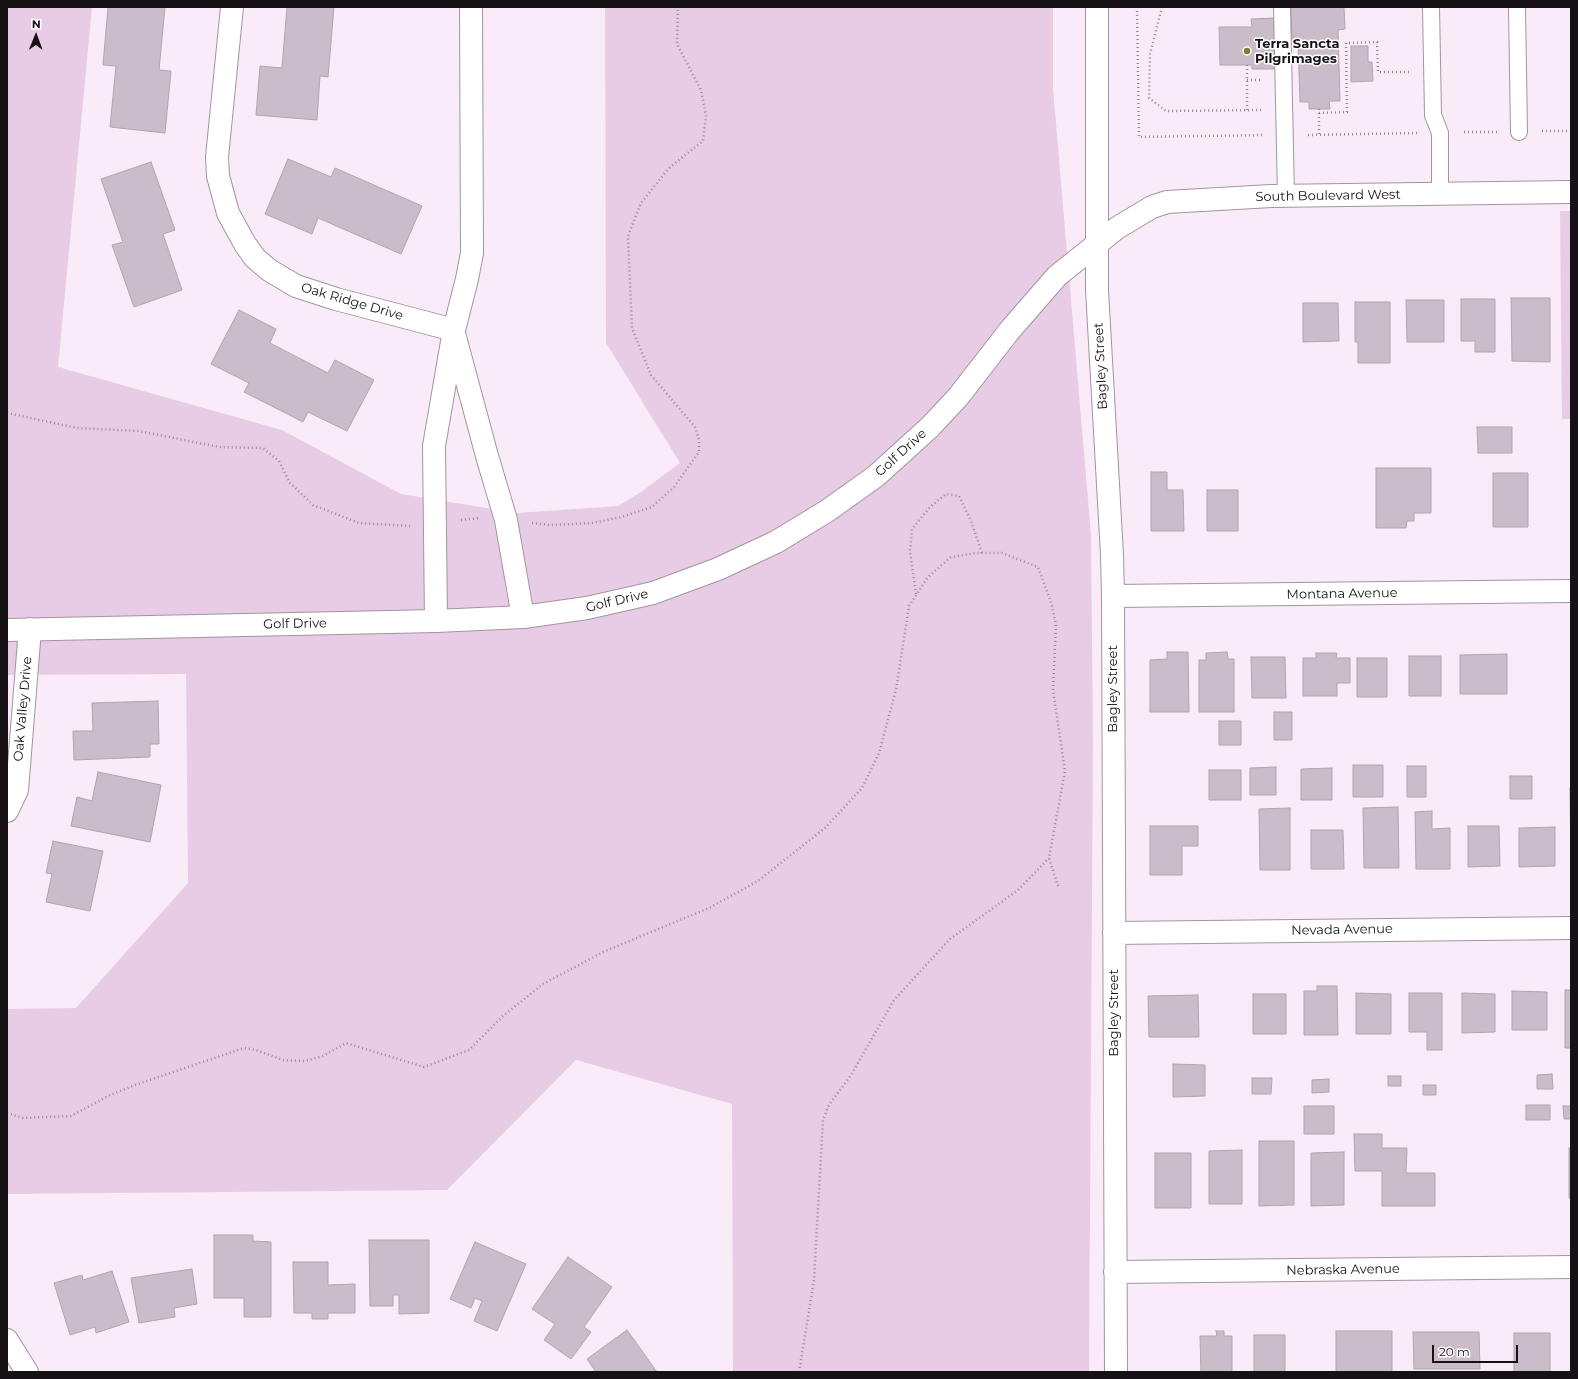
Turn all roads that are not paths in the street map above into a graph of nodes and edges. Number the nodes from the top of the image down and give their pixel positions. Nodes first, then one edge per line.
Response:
1 (232, 7) edge
2 (471, 7) edge
3 (1097, 7) edge
4 (1282, 7) edge
5 (1431, 7) edge
6 (1517, 7) edge
7 (1519, 132) dead end
8 (1571, 192) edge
9 (1440, 194) junction
10 (1286, 196) junction
11 (1097, 243) junction
12 (454, 330) junction
13 (1571, 591) edge
14 (1113, 596) junction
15 (523, 617) junction
16 (436, 621) junction
17 (30, 629) junction
18 (7, 630) edge
19 (7, 810) edge
20 (1571, 928) edge
21 (1114, 933) junction
22 (1571, 1267) edge
23 (1115, 1272) junction
24 (7, 1340) edge
25 (27, 1372) edge
26 (1116, 1372) edge

1 - 12 street, Oak Ridge Drive
2 - 12 street
3 - 11 street, Bagley Street
4 - 10 lane
5 - 9 lane
6 - 7 lane
8 - 9 street, South Boulevard West
9 - 10 street, South Boulevard West
10 - 11 street, South Boulevard West
11 - 14 street, Bagley Street
11 - 15 street, Golf Drive
12 - 15 street
12 - 16 street
13 - 14 street, Montana Avenue
14 - 21 street, Bagley Street
15 - 16 street, Golf Drive
16 - 17 street, Golf Drive
17 - 18 street, Golf Drive
17 - 19 street, Oak Valley Drive
20 - 21 street, Nevada Avenue
21 - 23 street, Bagley Street
22 - 23 street, Nebraska Avenue
23 - 26 street, Bagley Street
24 - 25 street

